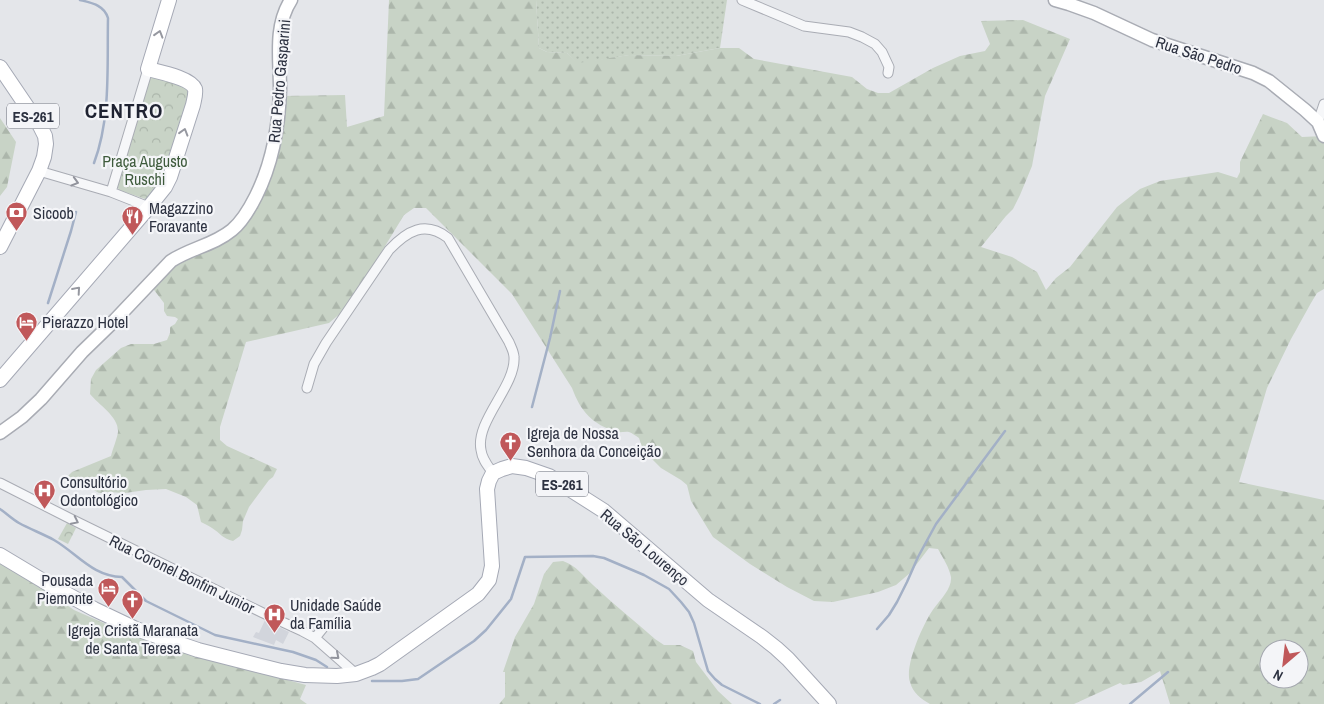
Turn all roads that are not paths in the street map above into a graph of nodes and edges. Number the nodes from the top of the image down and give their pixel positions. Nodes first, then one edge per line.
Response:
1 (170, 0) edge
2 (291, 0) edge
3 (742, 0) edge
4 (1055, 0) edge
5 (0, 67) edge
6 (148, 69) junction
7 (888, 73) dead end
8 (1324, 104) edge
9 (1318, 122) junction
10 (1324, 136) edge
11 (39, 171) junction
12 (111, 192) junction
13 (149, 206) junction
14 (0, 247) edge
15 (0, 380) edge
16 (307, 388) dead end
17 (0, 433) edge
18 (493, 474) junction
19 (0, 483) edge
20 (0, 555) edge
21 (323, 628) dead end
22 (315, 638) junction
23 (356, 674) junction
24 (829, 704) edge

6 -> 1 main road
2 - 17 street, Rua Pedro Gasparini
3 - 7 street
4 - 9 street, Rua São Pedro
5 - 11 main road, ES-261
6 - 12 street
13 -> 6 main road
8 - 9 street
9 - 10 street, Rua São Pedro
11 -> 12 street
11 - 14 main road, ES-261
12 - 13 street
15 -> 13 main road
16 - 18 street
18 - 23 main road
18 - 24 main road, Rua São Lourenço / ES-261
19 -> 22 street, Rua Coronel Bonfim Junior
20 - 23 main road
21 - 22 street
22 -> 23 street, Rua Coronel Bonfim Junior

